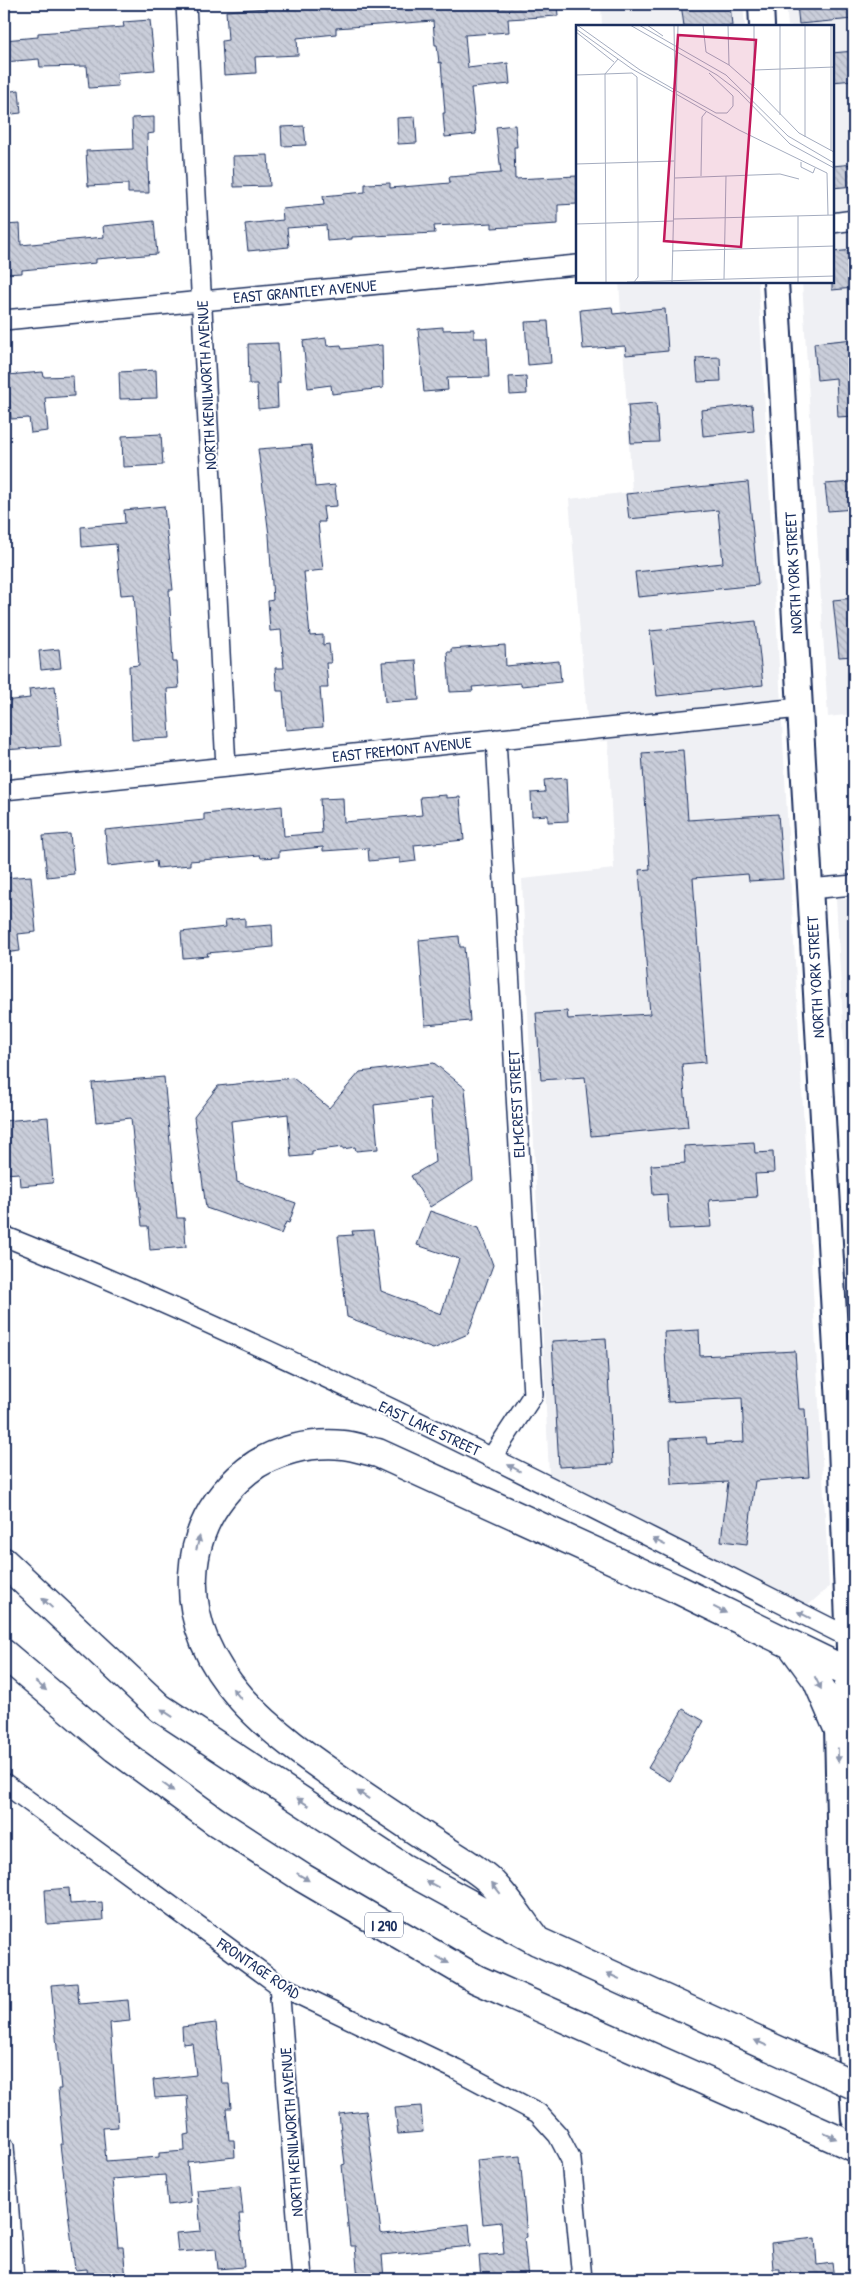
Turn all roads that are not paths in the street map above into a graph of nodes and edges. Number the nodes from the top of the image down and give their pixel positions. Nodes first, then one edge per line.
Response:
1 (186, 4) edge
2 (761, 4) edge
3 (762, 25) edge
4 (854, 220) edge
5 (833, 223) edge
6 (576, 265) edge
7 (776, 282) edge
8 (201, 301) junction
9 (4, 320) edge
10 (800, 708) junction
11 (496, 739) junction
12 (226, 767) junction
13 (4, 790) edge
14 (854, 885) edge
15 (810, 889) junction
16 (4, 1236) edge
17 (492, 1457) junction
18 (4, 1562) edge
19 (851, 1638) edge
20 (790, 1644) junction
21 (4, 1654) edge
22 (853, 1677) edge
23 (837, 1726) junction
24 (4, 1784) edge
25 (536, 1941) junction
26 (280, 1985) junction
27 (854, 2085) edge
28 (854, 2119) edge
29 (4, 2146) edge
30 (854, 2147) edge
31 (14, 2279) edge
32 (302, 2279) edge
33 (582, 2279) edge

1 - 8 street, NORTH KENILWORTH AVENUE
2 - 3 main road
4 - 5 street
6 - 8 street, EAST GRANTLEY AVENUE
7 - 10 main road, NORTH YORK STREET
8 - 9 street, EAST GRANTLEY AVENUE
8 - 12 street, NORTH KENILWORTH AVENUE
10 - 11 street, EAST FREMONT AVENUE
10 - 15 main road, NORTH YORK STREET
11 - 12 street, EAST FREMONT AVENUE
11 - 17 street, ELMCREST STREET
12 - 13 street, EAST FREMONT AVENUE
14 - 15 street
15 - 19 main road, NORTH YORK STREET
16 - 17 street, EAST LAKE STREET
19 -> 17 street, EAST LAKE STREET
25 -> 18 highway
19 - 22 main road, NORTH YORK STREET
20 - 22 highway
20 -> 23 highway
25 -> 20 highway
21 -> 30 highway, I 290
22 - 23 main road, NORTH YORK STREET
23 -> 28 main road, NORTH YORK STREET
24 - 26 street, FRONTAGE ROAD
27 -> 25 highway, bridge
26 - 32 street, NORTH KENILWORTH AVENUE
26 - 33 street, FRONTAGE ROAD
29 - 31 street

